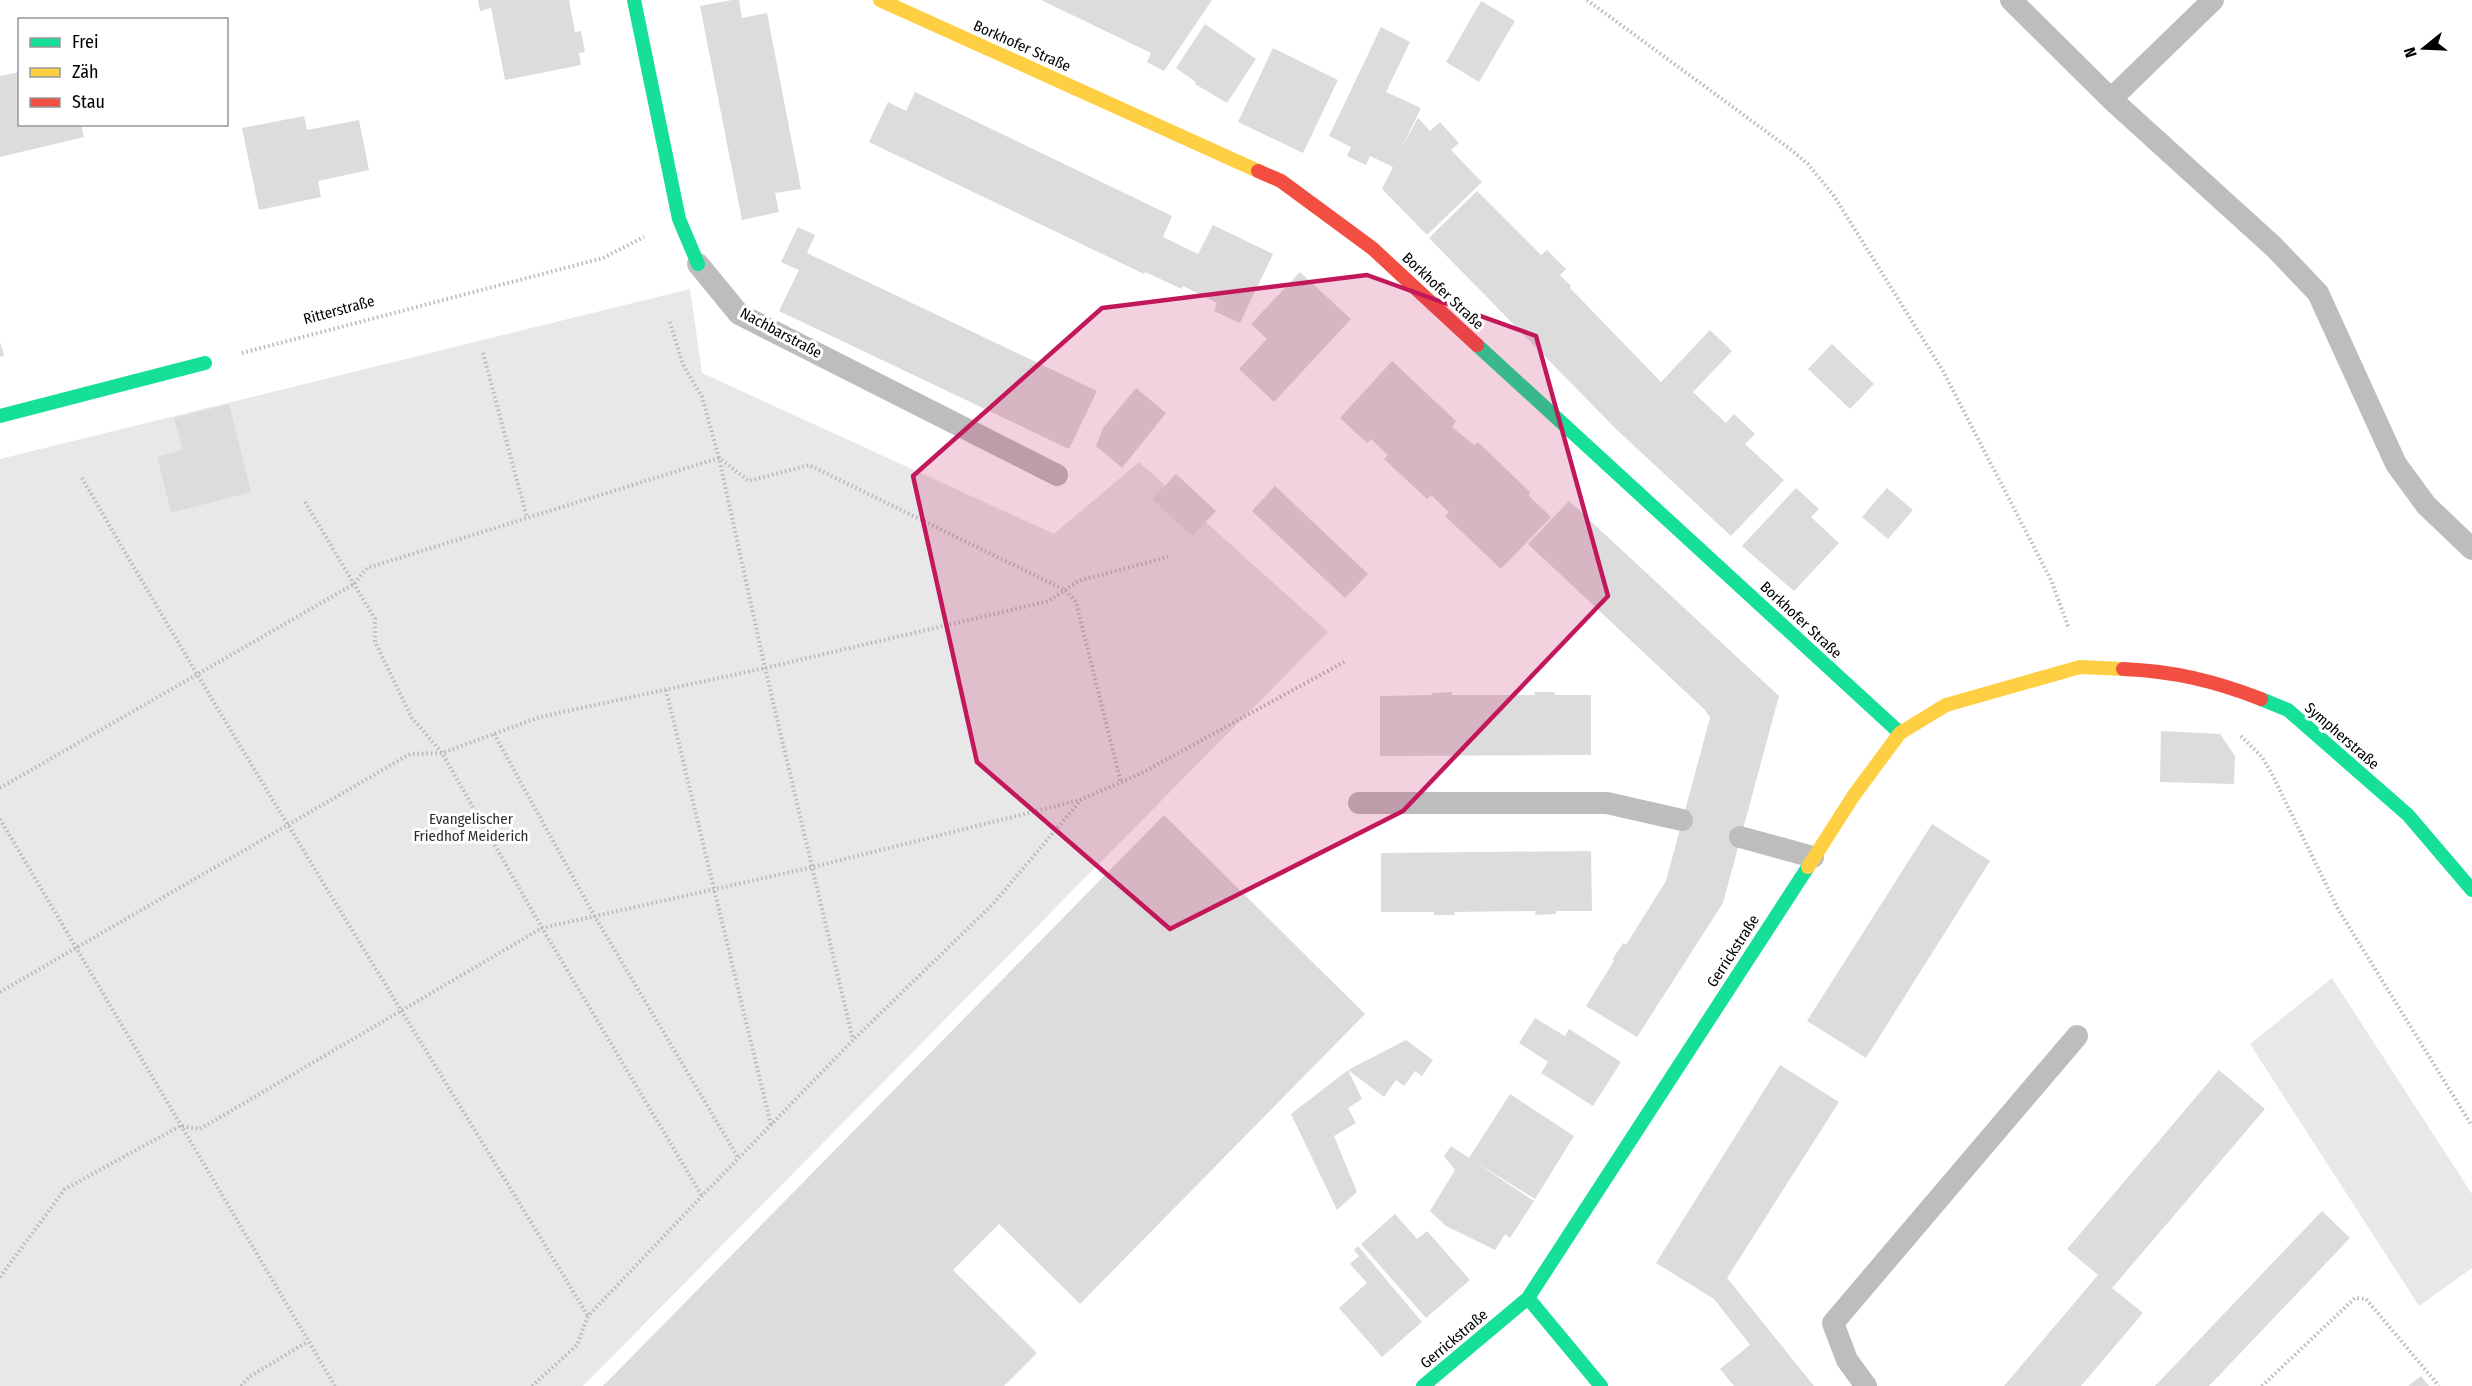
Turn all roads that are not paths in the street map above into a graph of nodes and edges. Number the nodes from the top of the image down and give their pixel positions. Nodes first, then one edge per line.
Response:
1 (634, 0) edge
2 (880, 0) edge
3 (2011, 0) edge
4 (2213, 0) edge
5 (2111, 99) junction
6 (698, 264) joint
7 (206, 363) road end
8 (0, 416) edge
9 (1057, 475) dead end
10 (2472, 549) edge
11 (2152, 670) joint
12 (1900, 733) junction
13 (1359, 803) dead end
14 (1682, 820) dead end
15 (1740, 837) dead end
16 (1814, 857) junction
17 (2472, 890) edge
18 (2077, 1036) dead end
19 (1528, 1299) junction
20 (1423, 1386) edge
21 (1601, 1386) edge
22 (1866, 1386) edge

1 - 6 street, Nachbarstraße
2 - 12 street, Borkhofer Straße
3 - 5 lane
4 - 5 lane
5 - 10 lane
6 - 9 lane, Nachbarstraße
7 - 8 street
11 - 12 street, Gerrickstraße
11 - 17 street, Sympherstraße
12 - 16 street, Gerrickstraße
13 - 14 lane
15 - 16 lane
16 - 19 street, Gerrickstraße
18 - 22 lane
19 - 20 street, Gerrickstraße
19 - 21 street

